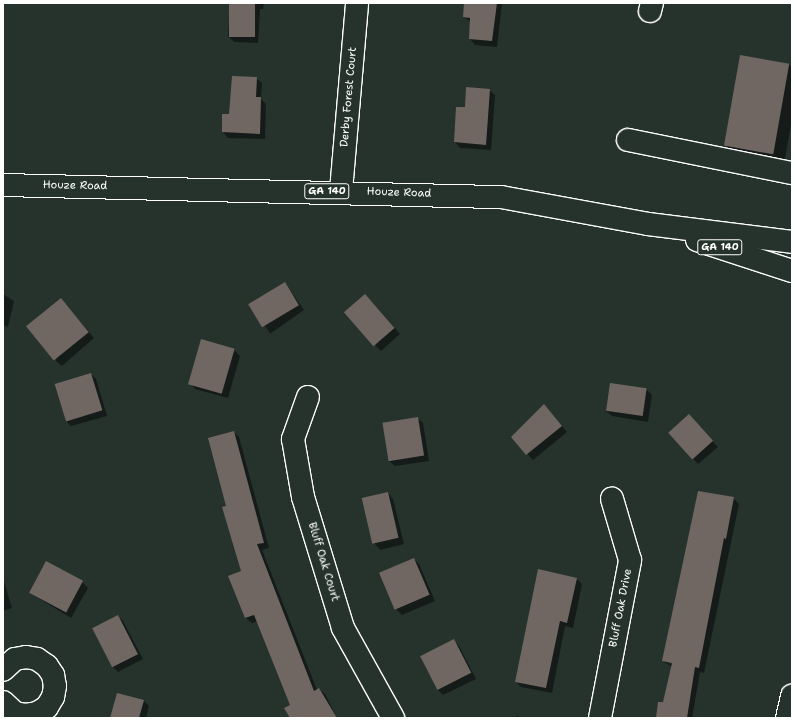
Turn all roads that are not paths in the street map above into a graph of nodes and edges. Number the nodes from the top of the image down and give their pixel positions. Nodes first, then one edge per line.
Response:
1 (357, 3) edge
2 (628, 140) dead end
3 (792, 172) edge
4 (3, 185) edge
5 (341, 191) junction
6 (648, 224) junction
7 (792, 242) edge
8 (792, 271) edge
9 (308, 397) dead end
10 (612, 499) dead end
11 (3, 670) edge
12 (792, 696) edge
13 (3, 702) edge
14 (393, 718) edge
15 (600, 718) edge
16 (787, 718) edge

1 - 5 main road, Derby Forest Court
2 - 3 main road
4 - 5 main road, Houze Road / GA 140
5 - 6 main road, Houze Road / GA 140
6 - 7 main road, Houze Road / GA 140
6 - 8 main road, Houze Road / GA 140
9 - 14 main road, Bluff Oak Court
10 - 15 main road, Bluff Oak Drive
11 - 13 main road
12 - 16 main road

